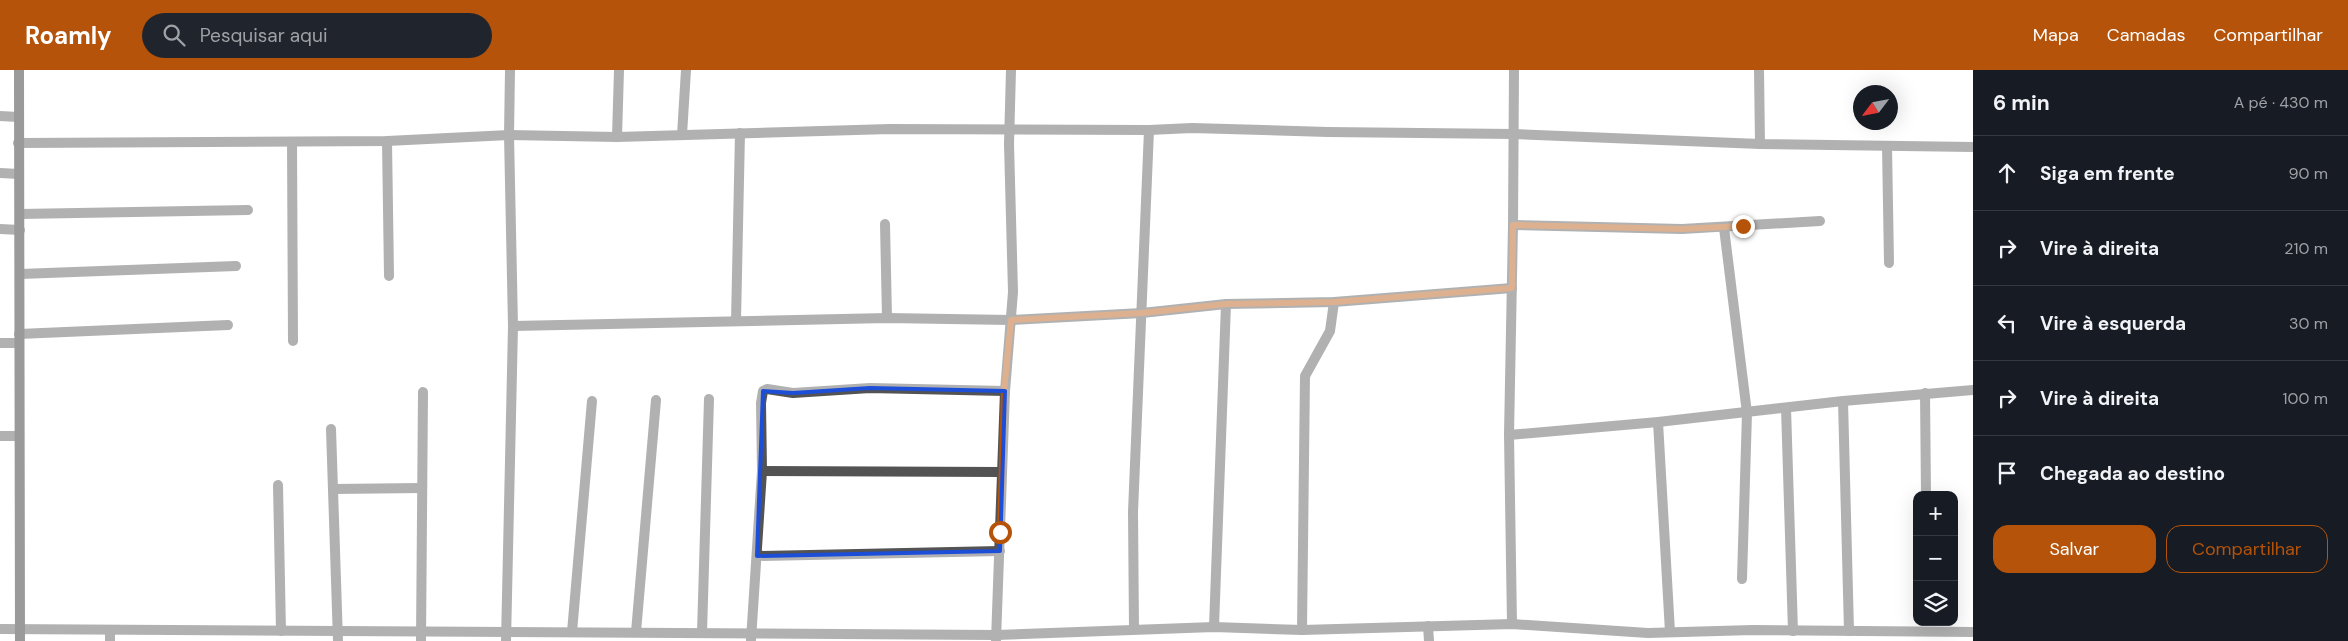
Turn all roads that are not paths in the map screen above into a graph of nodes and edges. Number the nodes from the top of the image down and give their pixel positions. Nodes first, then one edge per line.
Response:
1 (19, 70) edge
2 (510, 70) edge
3 (619, 70) edge
4 (686, 70) edge
5 (1011, 70) edge
6 (1514, 70) edge
7 (1759, 70) edge
8 (0, 116) edge
9 (18, 117) junction
10 (1010, 129) junction
11 (1149, 130) junction
12 (740, 133) junction
13 (1514, 134) junction
14 (508, 135) junction
15 (682, 135) junction
16 (617, 137) junction
17 (387, 141) junction
18 (292, 142) junction
19 (18, 143) junction
20 (1760, 144) junction
21 (1887, 146) junction
22 (1973, 147) edge
23 (0, 173) edge
24 (19, 174) junction
25 (248, 210) dead end
26 (20, 214) junction
27 (1820, 221) dead end
28 (885, 224) dead end
29 (1513, 225) junction
30 (1724, 228) junction
31 (0, 229) edge
32 (20, 230) junction
33 (1889, 263) dead end
34 (236, 266) dead end
35 (20, 274) junction
36 (389, 276) dead end
37 (1512, 288) junction
38 (1334, 302) junction
39 (1226, 304) junction
40 (1142, 313) junction
41 (888, 318) junction
42 (736, 320) junction
43 (1011, 320) junction
44 (228, 325) dead end
45 (513, 326) junction
46 (19, 338) junction
47 (293, 341) dead end
48 (0, 343) edge
49 (1973, 390) edge
50 (1004, 391) junction
51 (423, 392) dead end
52 (1925, 393) junction
53 (709, 399) dead end
54 (592, 400) dead end
55 (656, 400) dead end
56 (1843, 401) junction
57 (1786, 408) junction
58 (1747, 413) junction
59 (1658, 422) junction
60 (331, 429) dead end
61 (1509, 435) junction
62 (0, 436) edge
63 (19, 436) junction
64 (762, 471) junction
65 (1001, 472) junction
66 (278, 485) dead end
67 (422, 488) junction
68 (333, 489) junction
69 (1926, 491) edge
70 (1000, 551) junction
71 (757, 556) junction
72 (1742, 579) dead end
73 (1512, 624) junction
74 (1428, 626) junction
75 (1926, 626) edge
76 (1214, 627) junction
77 (0, 629) edge
78 (1134, 629) junction
79 (21, 630) junction
80 (337, 630) junction
81 (1302, 630) junction
82 (1793, 630) junction
83 (281, 631) junction
84 (1849, 631) junction
85 (572, 632) junction
86 (636, 632) junction
87 (1670, 632) junction
88 (1973, 632) edge
89 (702, 633) junction
90 (110, 636) edge
91 (268, 636) edge
92 (421, 636) edge
93 (506, 636) edge
94 (1648, 637) edge
95 (752, 638) edge
96 (996, 638) edge
97 (20, 641) edge
98 (338, 641) edge
99 (1429, 641) edge

1 - 9 street
2 - 14 street
3 - 16 street
4 - 15 street
5 - 10 street
6 - 13 street
7 - 20 street
8 - 9 street
9 - 19 street
10 - 11 street
10 - 12 street
10 - 43 street
11 - 13 street
11 - 40 street
12 - 15 street
12 - 42 street
13 - 20 street
13 - 29 street
14 - 16 street
14 - 17 street
14 - 45 street
15 - 16 street
17 - 18 street
17 - 36 street
18 - 19 street
18 - 47 street
19 - 24 street
20 - 21 street
21 - 22 street
21 - 33 street
23 - 24 street
24 - 26 street
25 - 26 street
26 - 32 street
27 - 30 street
28 - 41 street
29 - 30 street
29 - 37 street
30 - 58 street
31 - 32 street
32 - 35 street
34 - 35 street
35 - 46 street
37 - 38 street
37 - 61 street
38 - 39 street
38 - 81 street
39 - 40 street
39 - 76 street
40 - 43 street
40 - 78 street
41 - 42 street
41 - 43 street
42 - 45 street
43 - 50 street
44 - 46 street
45 - 93 street
46 - 48 street
46 - 63 street
49 - 52 street
50 - 64 street
50 - 65 street
51 - 67 street
52 - 56 street
52 - 69 street
53 - 89 street
54 - 85 street
55 - 86 street
56 - 57 street
56 - 84 street
57 - 58 street
57 - 82 street
58 - 59 street
58 - 72 street
59 - 61 street
59 - 87 street
60 - 68 street
61 - 73 street
62 - 63 street
63 - 79 street
64 - 65 street
64 - 71 street
65 - 70 street
66 - 83 street
67 - 68 street
67 - 92 street
68 - 80 street
70 - 71 street
70 - 96 street
71 - 95 street
73 - 74 street
73 - 94 street
74 - 81 street
74 - 99 street
75 - 84 street
75 - 88 street
76 - 78 street
76 - 81 street
77 - 79 street
78 - 96 street
79 - 90 street
79 - 97 street
80 - 83 street
80 - 92 street
80 - 98 street
82 - 84 street
82 - 87 street
83 - 91 street
85 - 86 street
85 - 93 street
86 - 89 street
87 - 94 street
89 - 95 street
90 - 91 street
92 - 93 street
95 - 96 street

